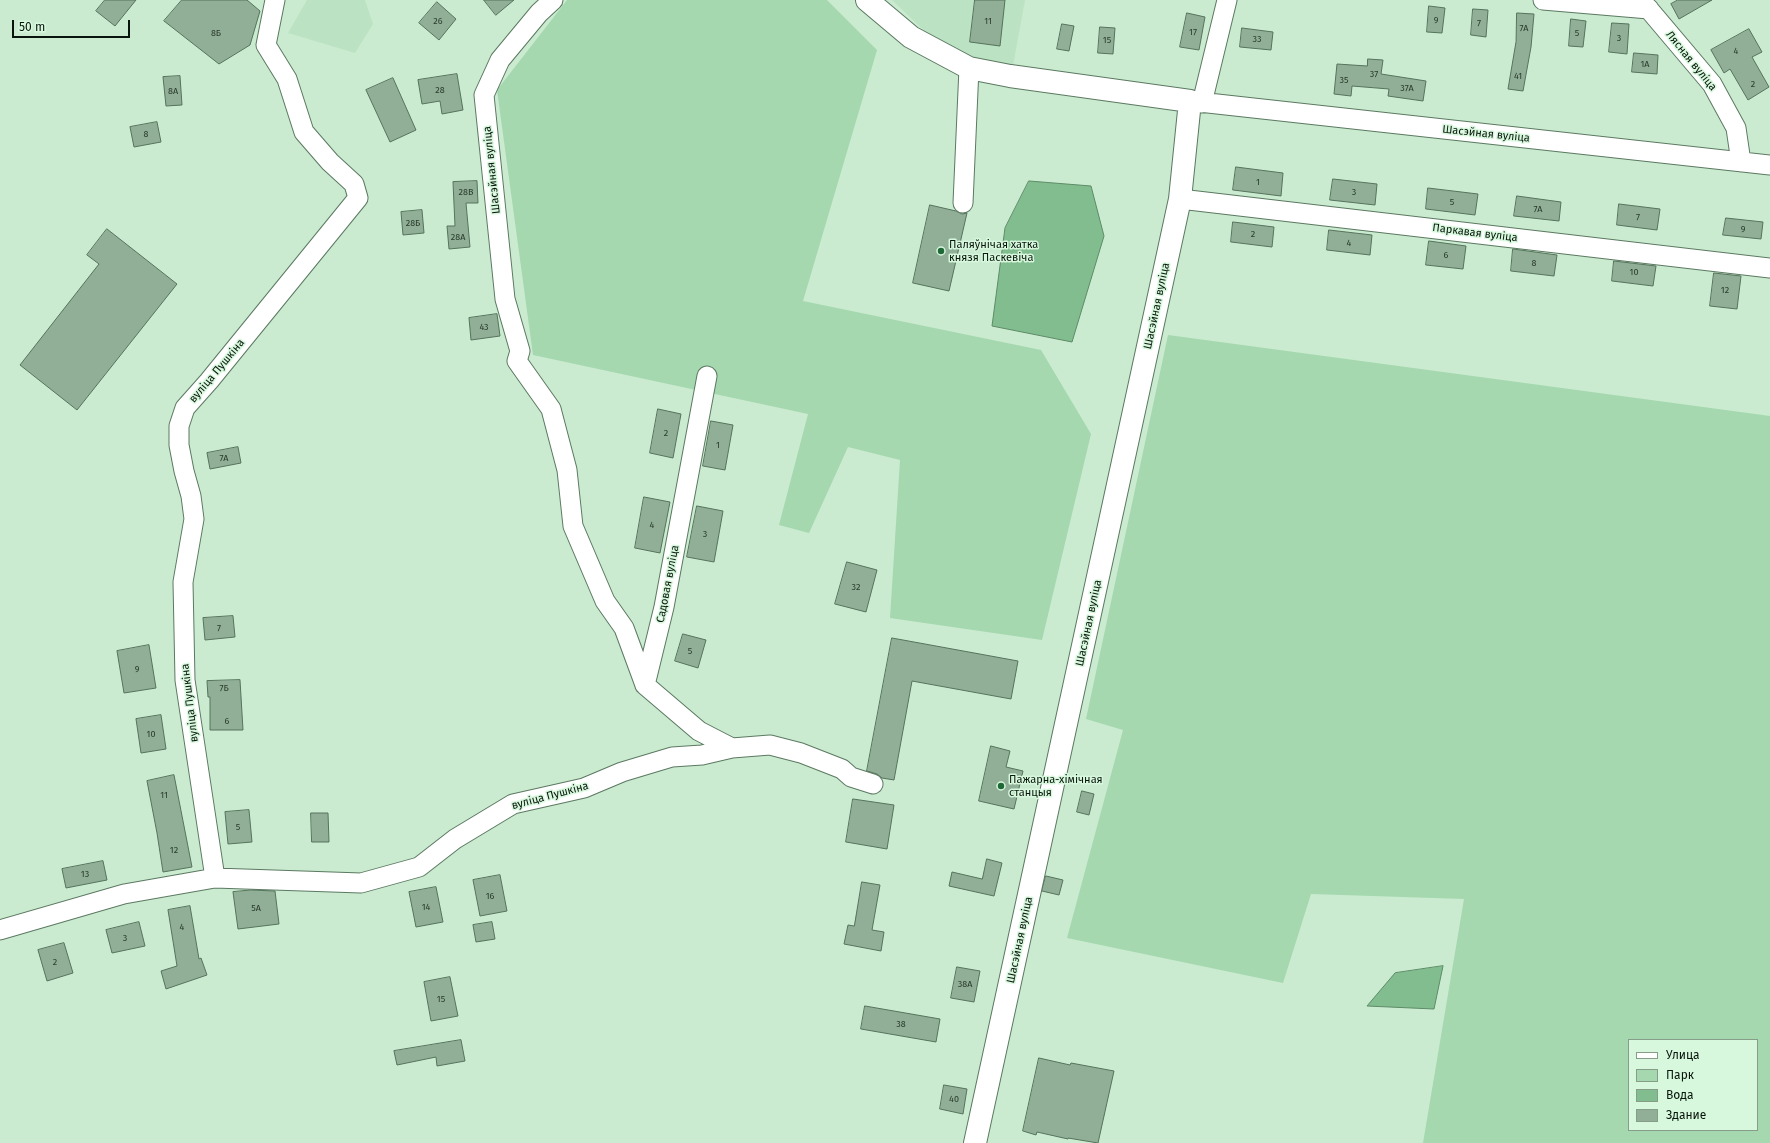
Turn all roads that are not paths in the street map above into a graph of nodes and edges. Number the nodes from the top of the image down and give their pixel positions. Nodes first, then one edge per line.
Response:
1 (275, 0) edge
2 (553, 0) edge
3 (868, 0) edge
4 (1227, 0) edge
5 (1544, 0) edge
6 (1645, 5) edge
7 (969, 68) junction
8 (1196, 102) junction
9 (1740, 162) junction
10 (1770, 165) edge
11 (1180, 199) junction
12 (963, 203) dead end
13 (1770, 268) edge
14 (707, 376) dead end
15 (646, 685) junction
16 (732, 748) junction
17 (873, 784) dead end
18 (215, 878) junction
19 (0, 930) edge
20 (976, 1143) edge

1 - 18 street, вуліца Пушкіна
2 - 15 street, Шасэйная вуліца
3 - 7 main road, Шасэйная вуліца
4 - 8 street, Шасэйная вуліца
5 - 6 street, Лясная вуліца
6 - 9 street, Лясная вуліца
7 - 8 main road, Шасэйная вуліца
7 - 12 street
8 - 9 street, Шасэйная вуліца
8 - 11 main road, Шасэйная вуліца
9 - 10 street, Шасэйная вуліца
11 - 13 street, Паркавая вуліца
11 - 20 main road, Шасэйная вуліца
14 - 15 street, Садовая вуліца
15 - 16 street
16 - 17 street, вуліца Пушкіна
16 - 18 street, вуліца Пушкіна
18 - 19 street, вуліца Пушкіна

